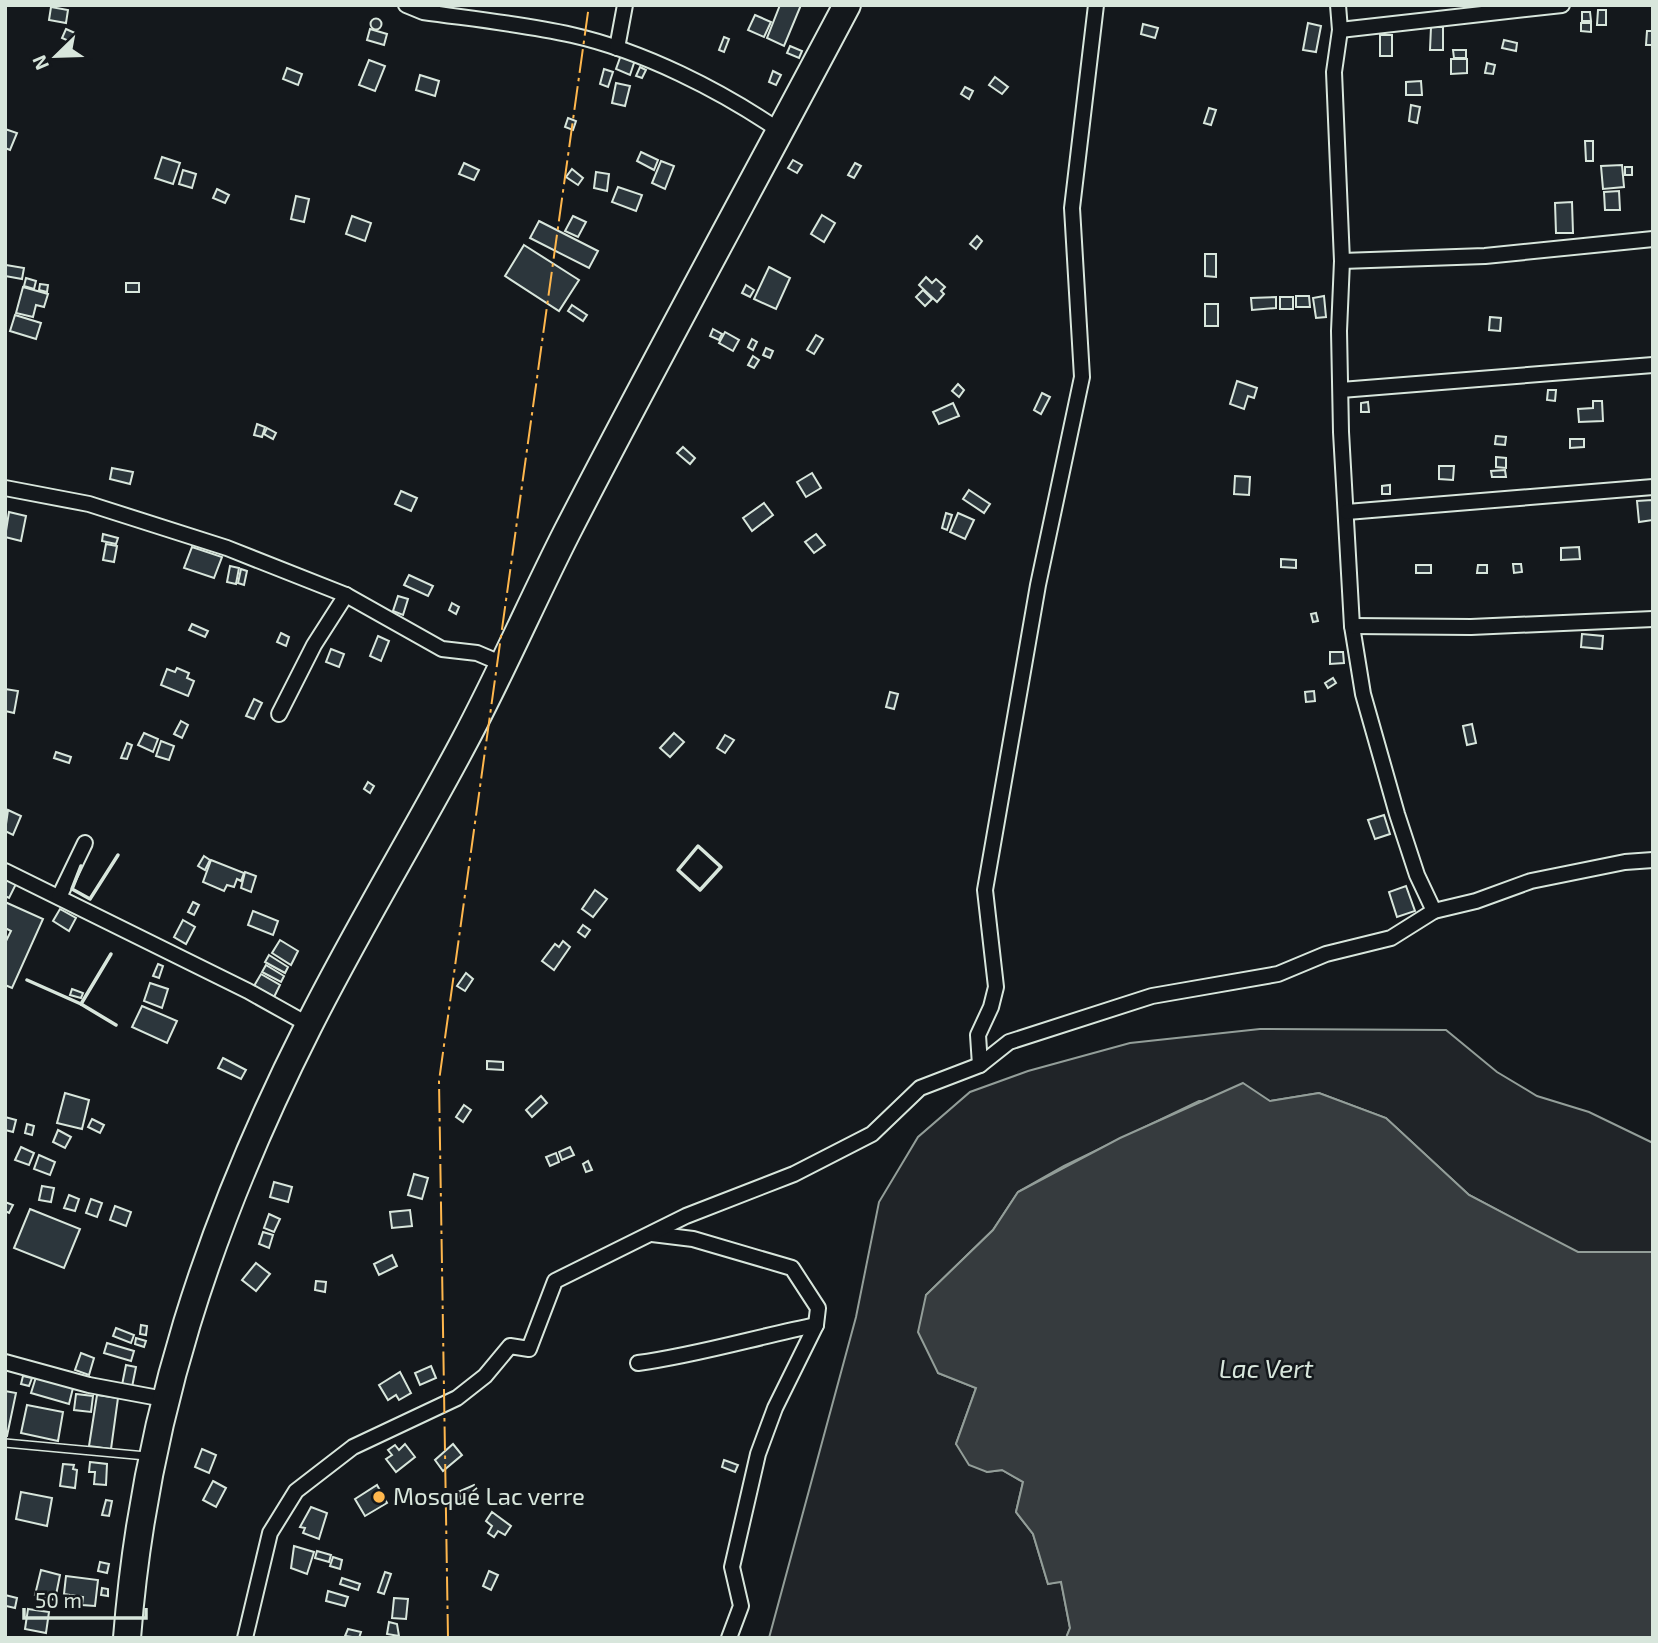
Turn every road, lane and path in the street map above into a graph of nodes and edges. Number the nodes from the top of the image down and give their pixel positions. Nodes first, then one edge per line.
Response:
1 (406, 5) edge
2 (625, 5) edge
3 (847, 5) edge
4 (1096, 5) edge
5 (1338, 5) edge
6 (1562, 5) edge
7 (1340, 30) junction
8 (617, 48) junction
9 (780, 131) junction
10 (1653, 239) edge
11 (1342, 261) junction
12 (1653, 365) edge
13 (1340, 390) junction
14 (1653, 486) edge
15 (5, 488) edge
16 (1347, 512) junction
17 (346, 595) junction
18 (1653, 619) edge
19 (1352, 626) junction
20 (503, 664) junction
21 (279, 714) dead end
22 (85, 843) dead end
23 (1653, 860) edge
24 (5, 871) edge
25 (59, 897) junction
26 (1434, 911) junction
27 (309, 1026) junction
28 (980, 1065) junction
29 (652, 1234) junction
30 (816, 1325) junction
31 (5, 1362) edge
32 (638, 1363) dead end
33 (164, 1399) junction
34 (5, 1443) edge
35 (150, 1457) junction
36 (127, 1638) edge
37 (245, 1638) edge
38 (729, 1638) edge

1 - 8 street
2 - 8 street
3 - 9 highway
4 - 28 street
5 - 7 street
6 - 7 street
7 - 11 street
8 - 9 street
9 - 20 highway
10 - 11 street
11 - 13 street
12 - 13 street
13 - 16 street
14 - 16 street
15 - 17 street
16 - 19 street
17 - 20 street
17 - 21 street
18 - 19 street
19 - 26 street
20 - 27 highway
22 - 25 street
23 - 26 street
24 - 25 street
25 - 27 street
26 - 28 street
27 - 33 highway
28 - 29 street
29 - 30 street
29 - 37 street
30 - 32 street
30 - 38 street
31 - 33 street
33 - 35 highway
34 - 35 lane
35 - 36 highway

